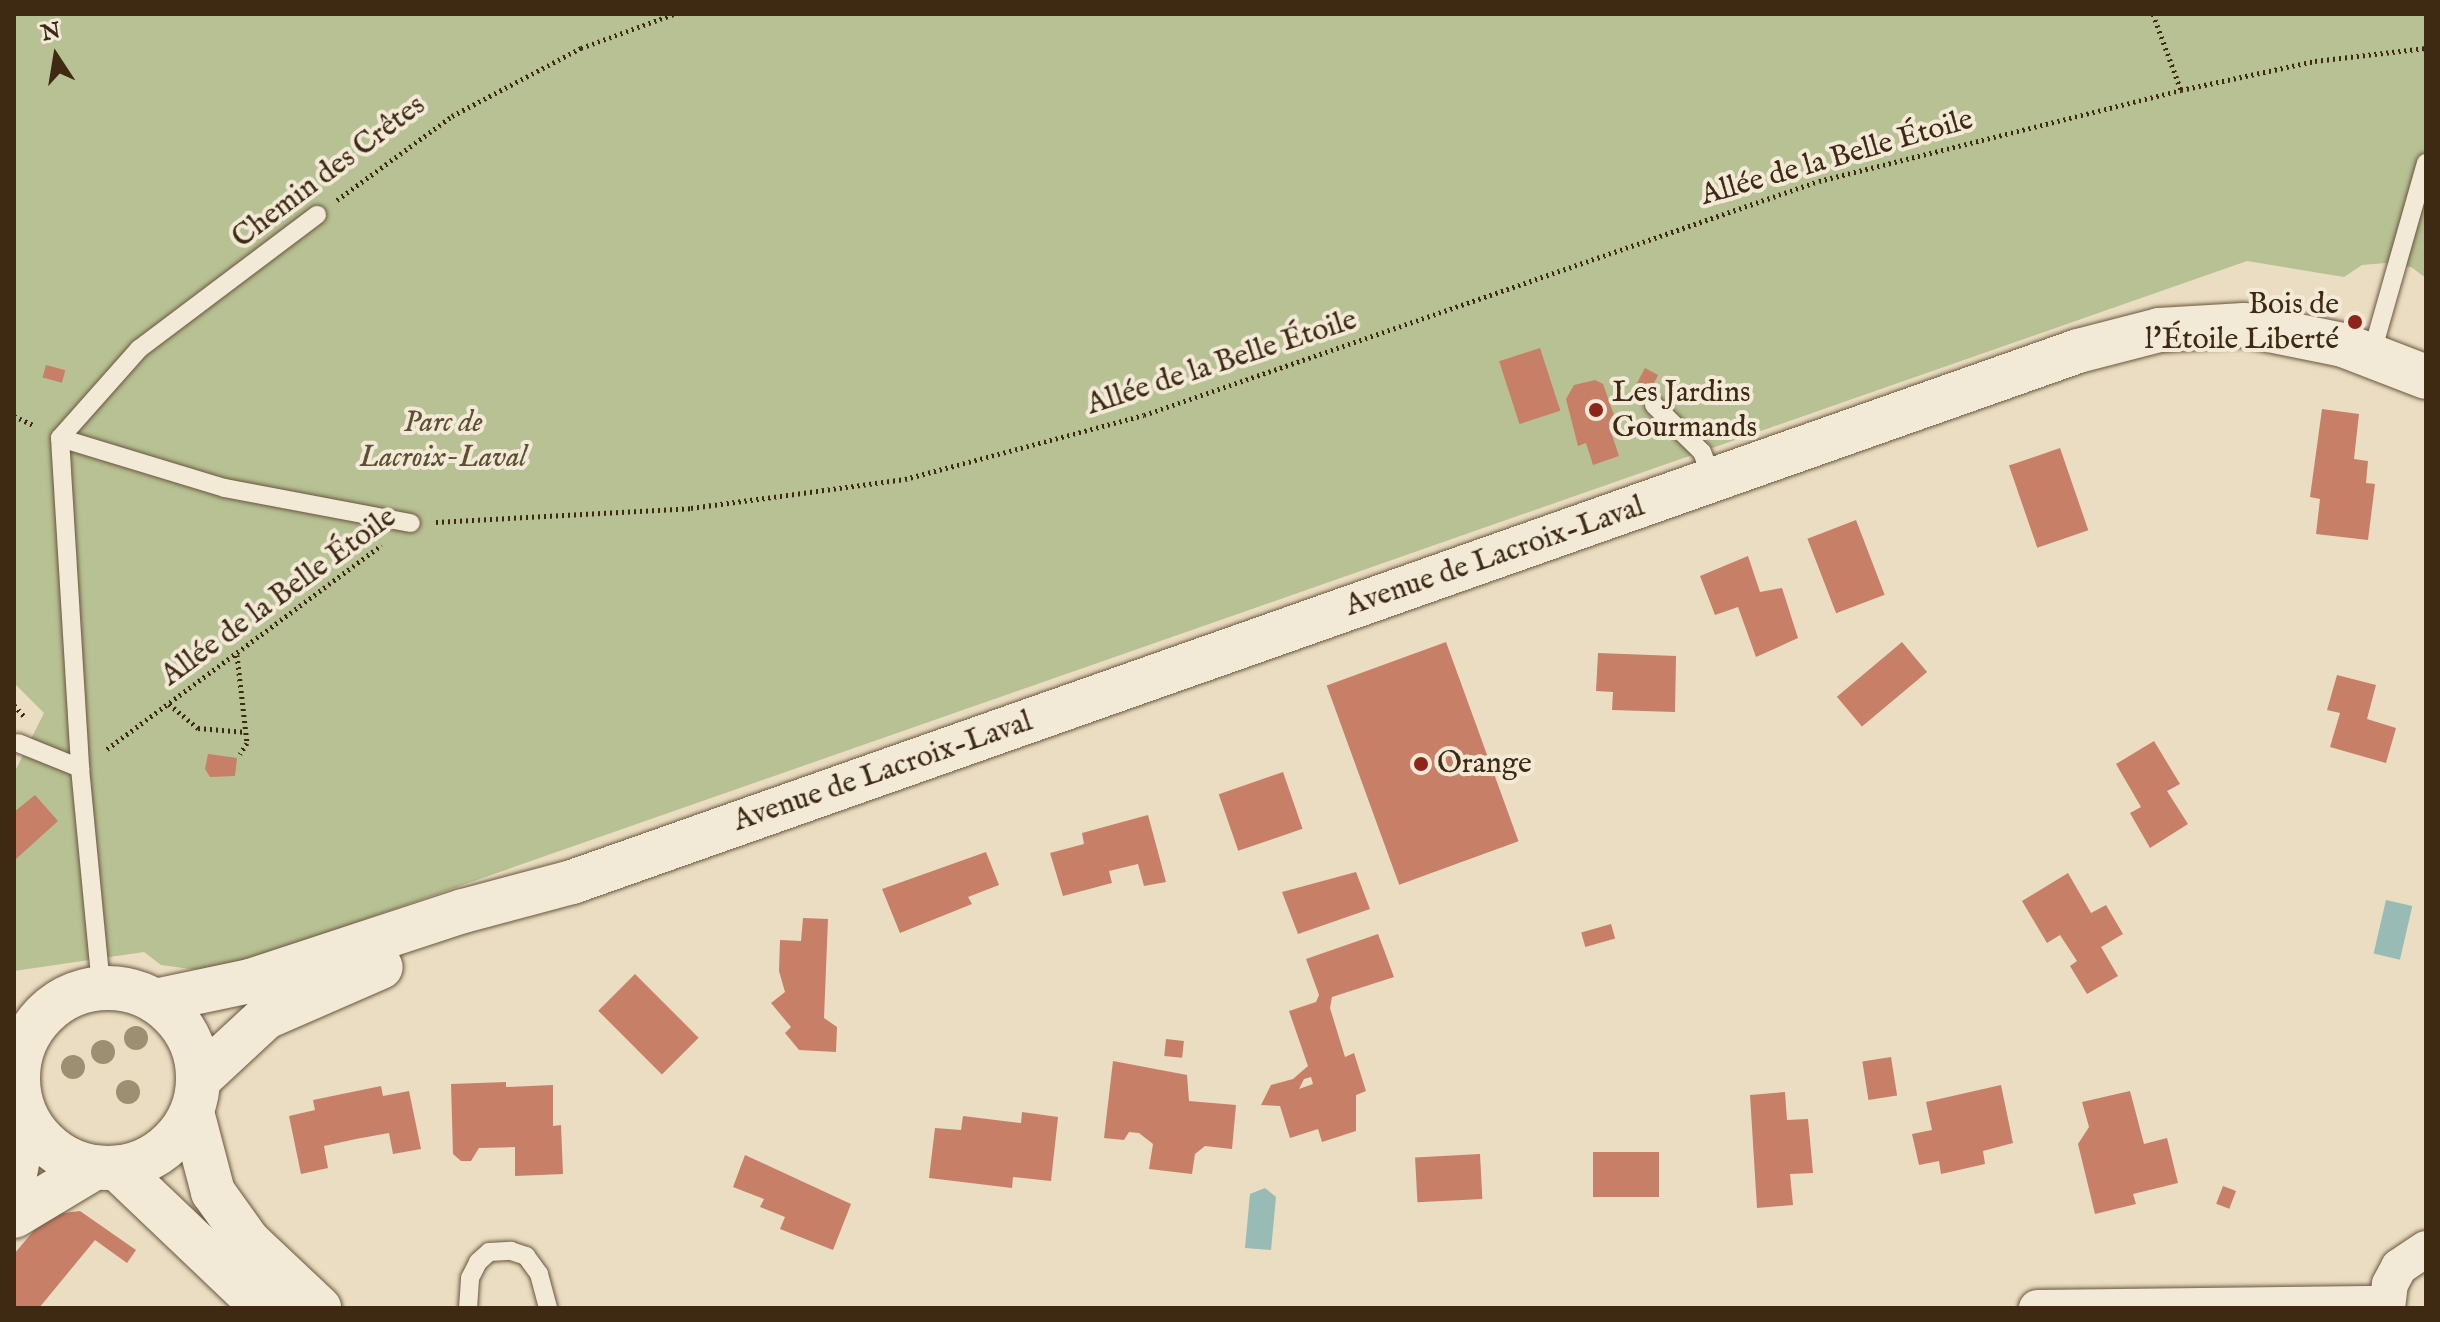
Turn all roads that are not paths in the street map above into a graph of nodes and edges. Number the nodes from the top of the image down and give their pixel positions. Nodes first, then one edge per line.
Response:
1 (2426, 163) edge
2 (317, 215) road end
3 (2371, 356) junction
4 (2426, 377) edge
5 (1654, 405) dead end
6 (60, 438) junction
7 (1713, 481) junction
8 (411, 523) road end
9 (18, 743) dead end
10 (80, 768) junction
11 (572, 882) junction
12 (101, 988) junction
13 (155, 1001) junction
14 (32, 1008) edge
15 (196, 1096) junction
16 (19, 1101) edge
17 (106, 1168) junction
18 (14, 1179) edge
19 (14, 1216) edge
20 (2426, 1249) edge
21 (2387, 1306) edge
22 (264, 1308) edge
23 (319, 1308) edge
24 (468, 1308) edge
25 (548, 1308) edge
26 (2037, 1308) edge

1 - 3 lane
2 - 6 lane, Chemin des Crêtes
3 - 4 street, Avenue de Lacroix-Laval
3 - 7 street, Avenue de Lacroix-Laval
5 - 7 lane
6 - 8 lane
6 - 10 lane
7 - 11 street, Avenue de Lacroix-Laval
9 - 10 lane
10 - 12 lane
11 - 13 street, Avenue de Lacroix-Laval
11 - 15 street, Avenue de Lacroix-Laval
12 - 13 street
12 - 14 street
13 - 15 street
14 - 16 street
15 - 17 street
15 - 23 street
16 - 17 street
16 - 18 street
17 - 19 street
17 - 22 street
20 - 21 street
21 - 26 street
24 - 25 lane

